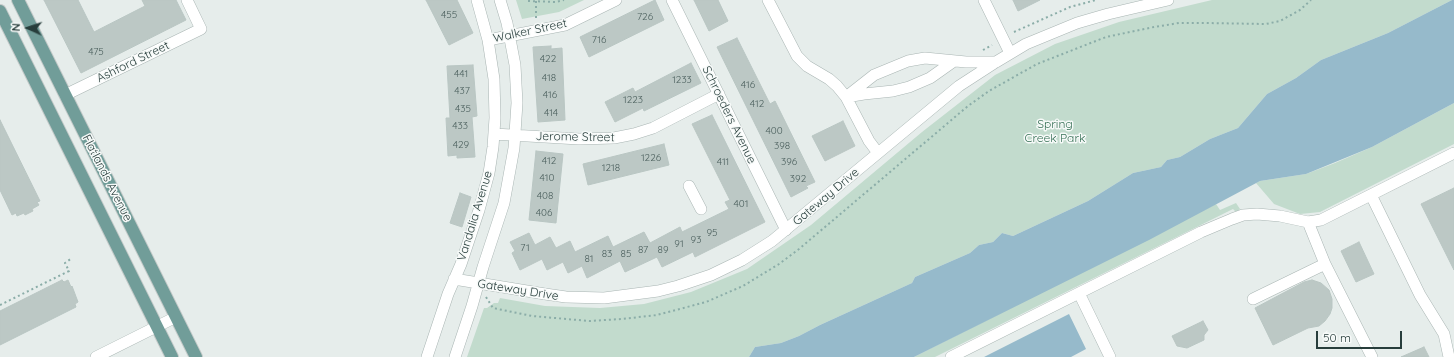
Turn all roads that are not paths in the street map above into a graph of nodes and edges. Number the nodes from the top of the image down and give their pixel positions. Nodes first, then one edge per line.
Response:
1 (18, 0) edge
2 (187, 0) edge
3 (477, 0) edge
4 (500, 0) edge
5 (616, 0) edge
6 (672, 0) edge
7 (768, 0) edge
8 (984, 0) edge
9 (1168, 0) edge
10 (0, 11) edge
11 (510, 36) junction
12 (488, 40) junction
13 (1010, 54) junction
14 (954, 61) junction
15 (996, 62) junction
16 (719, 94) junction
17 (66, 95) junction
18 (846, 97) junction
19 (494, 134) junction
20 (516, 135) junction
21 (878, 153) junction
22 (1454, 153) edge
23 (689, 186) dead end
24 (1371, 195) junction
25 (701, 209) dead end
26 (1308, 222) junction
27 (786, 230) junction
28 (1325, 264) junction
29 (454, 280) junction
30 (478, 284) junction
31 (1079, 294) junction
32 (1253, 299) dead end
33 (176, 317) junction
34 (157, 326) junction
35 (1454, 328) edge
36 (1444, 334) junction
37 (96, 357) edge
38 (172, 357) edge
39 (196, 357) edge
40 (427, 357) edge
41 (455, 357) edge
42 (951, 357) edge
43 (1110, 357) edge
44 (1372, 357) edge
45 (1450, 357) edge

1 - 17 main road, Flatlands Avenue
2 - 17 street, Ashford Street
3 - 12 street, Vandalia Avenue
4 - 11 street, Vandalia Avenue
5 - 11 street, Walker Street
6 - 16 street, Schroeders Avenue
7 - 18 street
8 - 13 street
9 - 13 street, Gateway Drive
10 - 34 main road, Flatlands Avenue
11 - 12 street, Walker Street
11 - 20 street, Vandalia Avenue
12 - 19 street, Vandalia Avenue
13 - 15 street, Gateway Drive
14 - 15 street
14 - 18 street
14 - 18 street
15 - 21 street, Gateway Drive
16 - 20 street, Jerome Street
16 - 27 street, Schroeders Avenue
17 - 33 main road, Flatlands Avenue
18 - 21 street
19 - 20 street, Jerome Street
19 - 29 street, Vandalia Avenue
20 - 30 street, Vandalia Avenue
21 - 27 street, Gateway Drive
22 - 24 street
23 - 25 street
24 - 26 street
24 - 36 street
26 - 28 street
26 - 31 street
27 - 30 street, Gateway Drive
28 - 32 street
28 - 44 street
29 - 30 street, Gateway Drive
29 - 40 street, Vandalia Avenue
30 - 41 street, Vandalia Avenue
31 - 42 street
31 - 43 street
33 - 34 street
33 - 39 main road, Flatlands Avenue
34 - 37 street
34 - 38 main road, Flatlands Avenue
35 - 36 street
36 - 45 street

